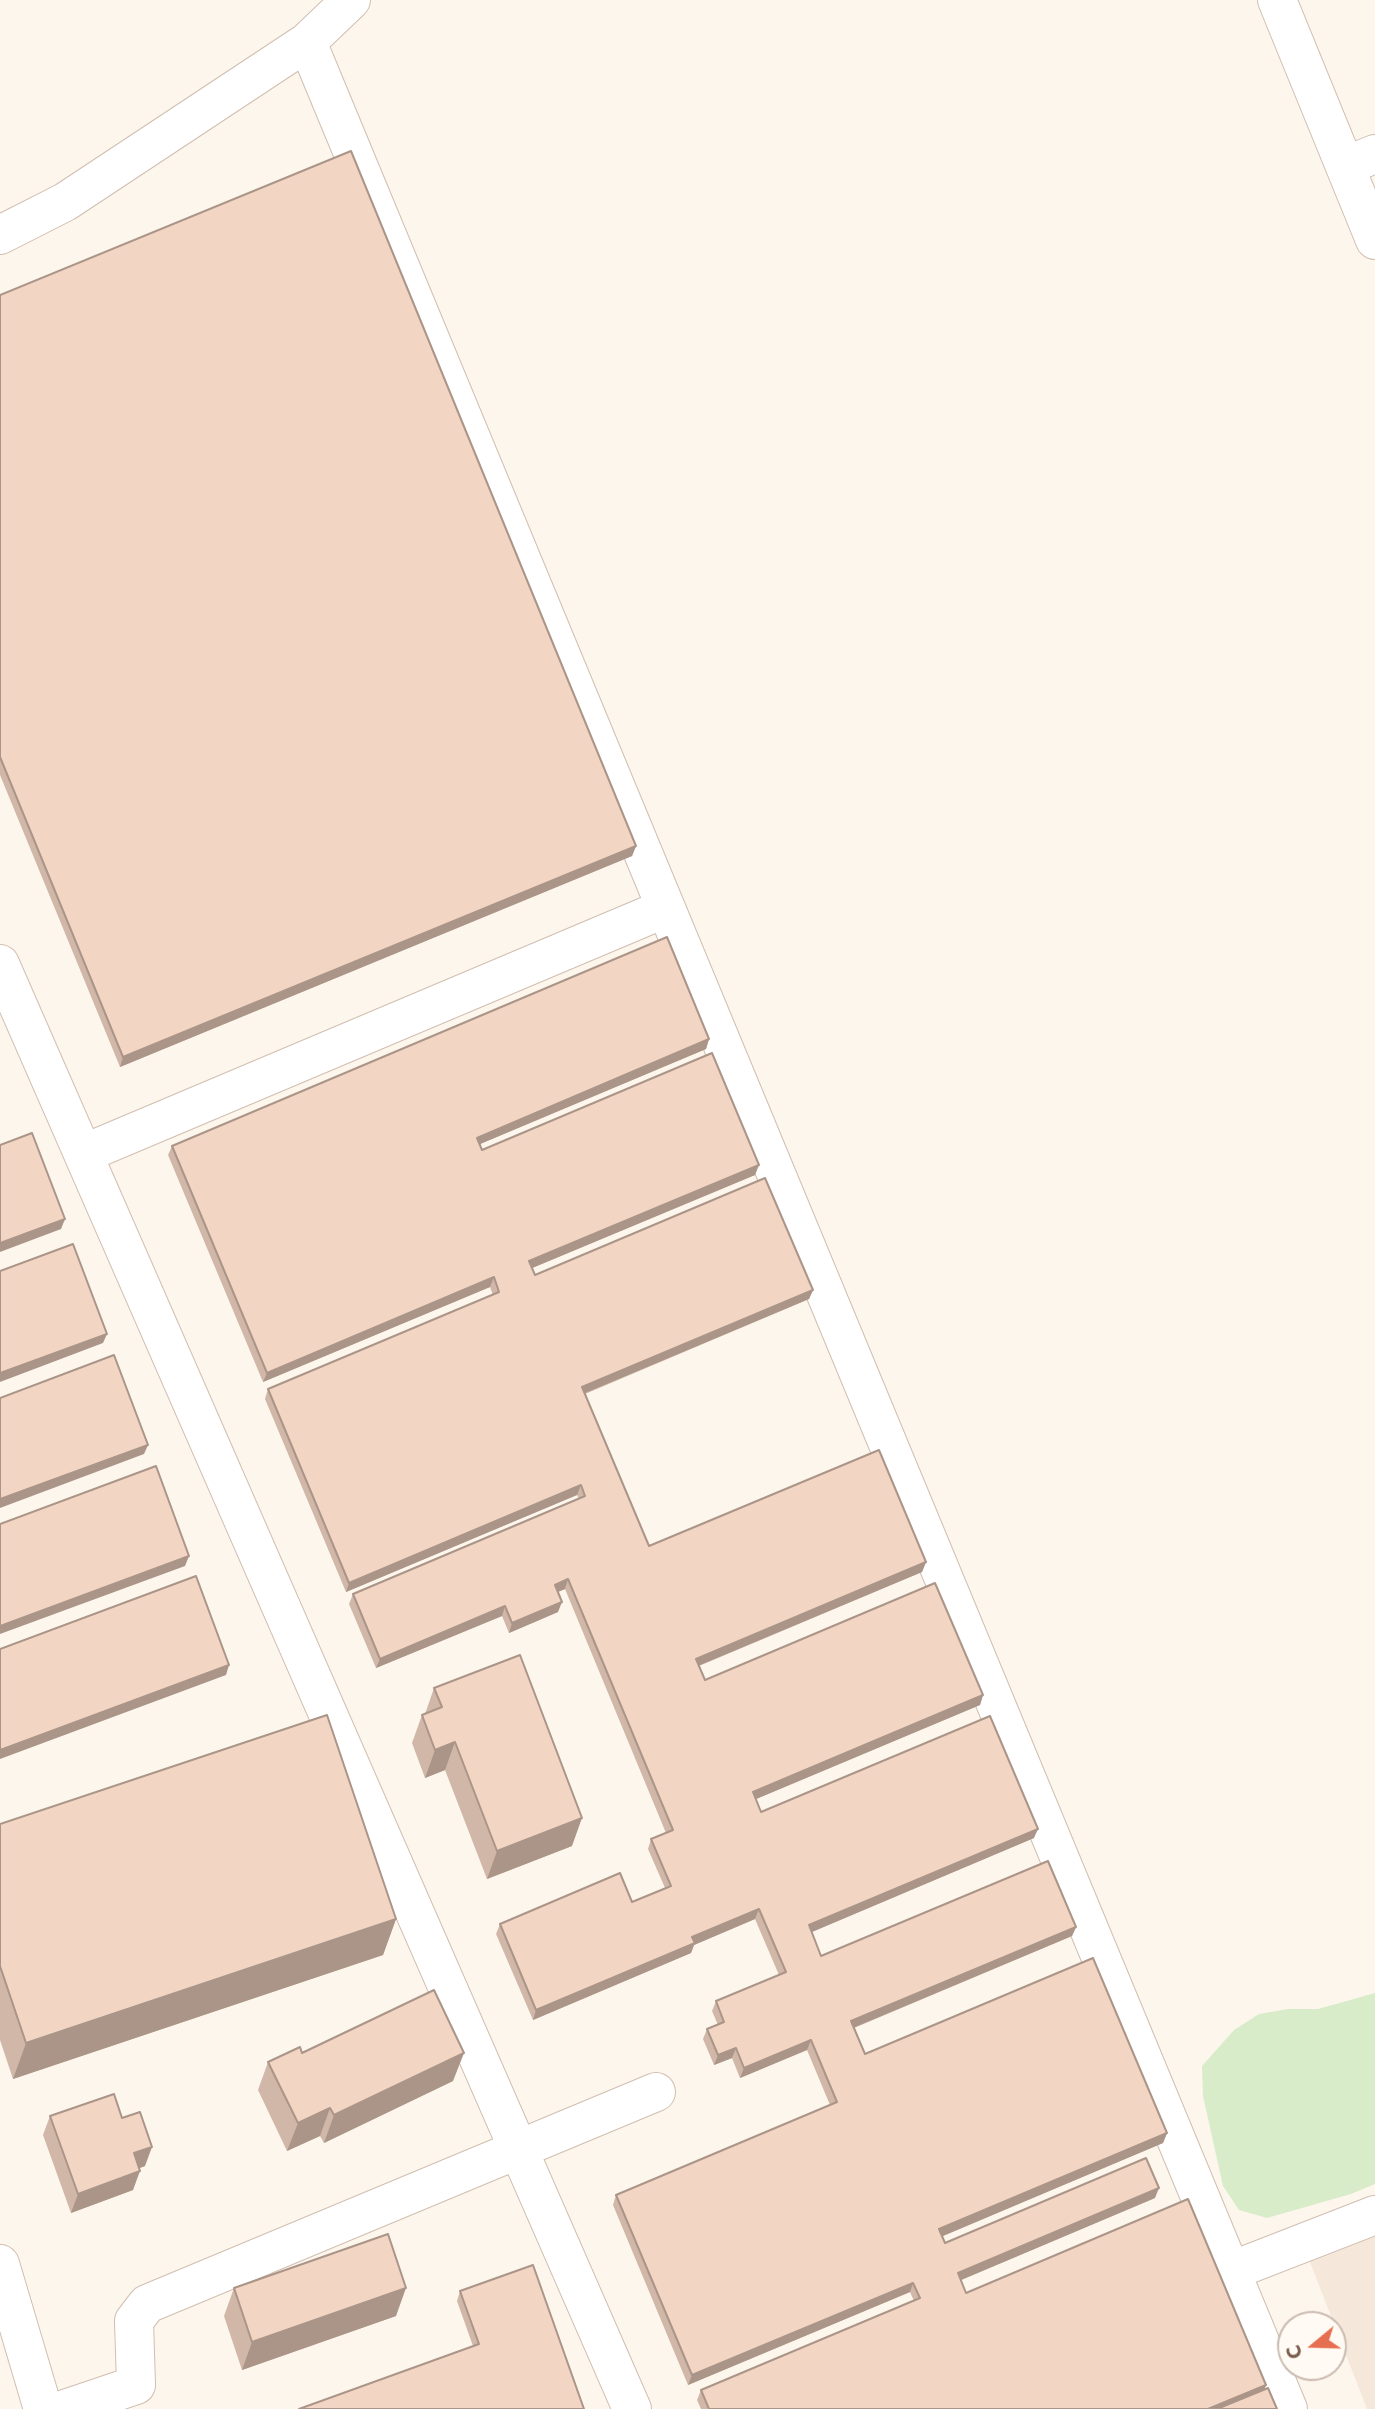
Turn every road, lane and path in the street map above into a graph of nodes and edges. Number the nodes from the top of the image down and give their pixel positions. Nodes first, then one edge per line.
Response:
1 (351, 0) edge
2 (1277, 0) edge
3 (307, 42) junction
4 (1360, 160) edge
5 (0, 235) edge
6 (1375, 240) edge
7 (666, 908) junction
8 (0, 964) edge
9 (83, 1154) junction
10 (656, 2092) dead end
11 (519, 2149) junction
12 (1375, 2215) edge
13 (0, 2264) edge
14 (1231, 2271) junction
15 (43, 2409) edge
16 (65, 2409) edge
17 (632, 2409) edge
18 (1288, 2409) edge

1 - 3 lane
2 - 4 lane
3 - 5 lane
3 - 7 lane
4 - 6 lane
7 - 9 lane
7 - 14 lane
8 - 9 lane
9 - 11 lane
10 - 11 lane
11 - 16 lane
11 - 17 lane
12 - 14 lane
13 - 15 lane
14 - 18 lane

